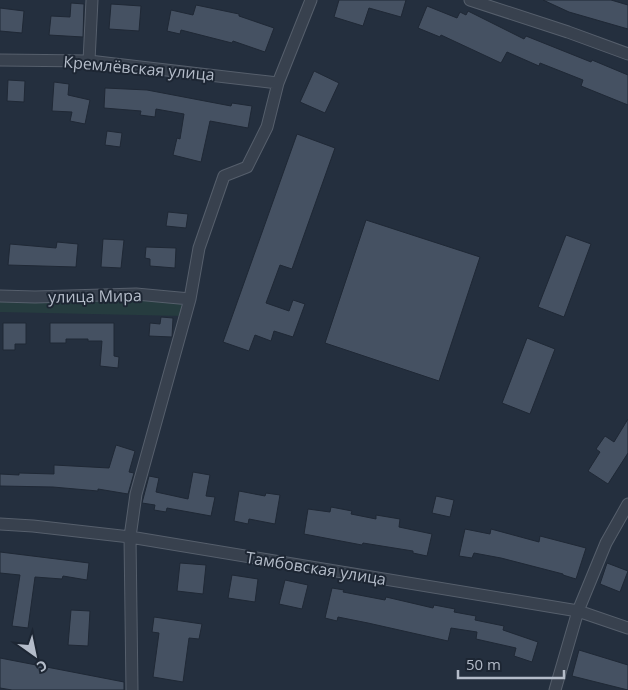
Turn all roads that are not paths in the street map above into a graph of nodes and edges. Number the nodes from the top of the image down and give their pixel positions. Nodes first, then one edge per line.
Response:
1 (92, 0) edge
2 (311, 0) edge
3 (470, 0) edge
4 (628, 54) edge
5 (0, 60) edge
6 (89, 61) junction
7 (278, 82) junction
8 (0, 296) edge
9 (190, 299) junction
10 (628, 504) edge
11 (0, 524) edge
12 (130, 537) junction
13 (578, 611) junction
14 (628, 628) edge
15 (132, 690) edge
16 (555, 690) edge

1 - 6 street
2 - 7 street
3 - 4 street
5 - 6 street, Кремлёвская улица
6 - 7 street, Кремлёвская улица
7 - 9 street
8 - 9 street, улица Мира
9 - 12 street
10 - 13 street
11 - 12 street, Тамбовская улица
12 - 13 street, Тамбовская улица
12 - 15 street
13 - 14 street, Тамбовская улица
13 - 16 street

